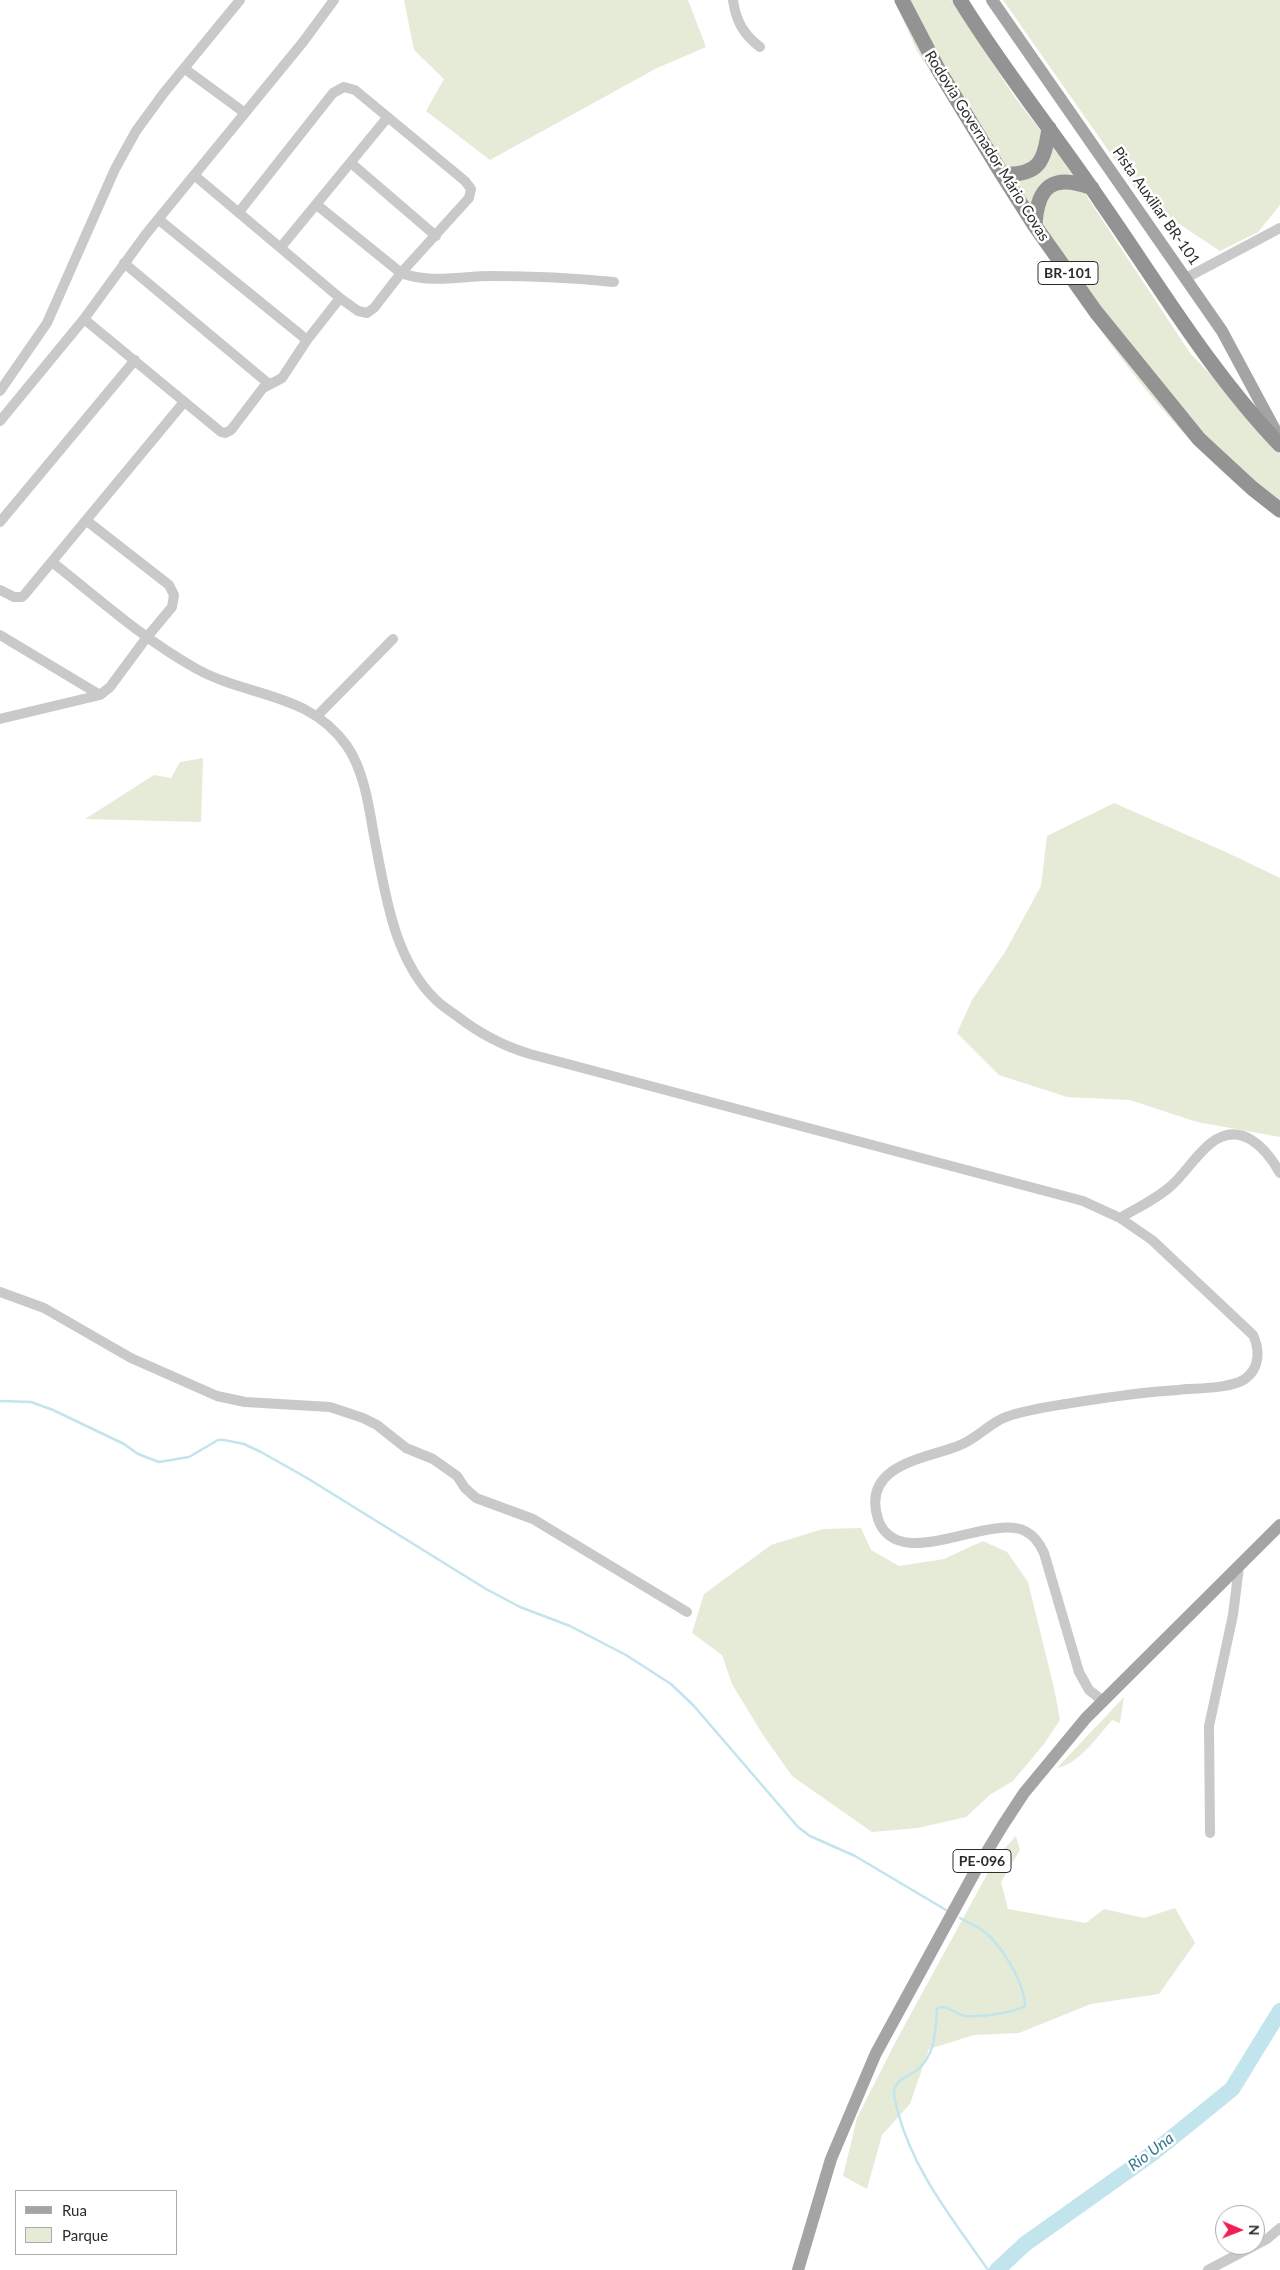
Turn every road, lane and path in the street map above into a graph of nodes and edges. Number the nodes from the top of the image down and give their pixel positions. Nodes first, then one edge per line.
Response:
1 (240, 0) edge
2 (334, 0) edge
3 (734, 0) edge
4 (902, 0) edge
5 (960, 0) edge
6 (992, 0) edge
7 (760, 47) dead end
8 (185, 69) junction
9 (245, 113) junction
10 (387, 118) junction
11 (1048, 128) junction
12 (351, 163) junction
13 (1002, 174) junction
14 (194, 175) junction
15 (1092, 188) junction
16 (317, 205) junction
17 (239, 212) junction
18 (158, 219) junction
19 (1035, 226) junction
20 (1280, 228) edge
21 (436, 236) junction
22 (281, 247) junction
23 (124, 263) junction
24 (401, 273) junction
25 (1186, 278) junction
26 (614, 282) dead end
27 (340, 298) junction
28 (84, 319) junction
29 (307, 340) junction
30 (134, 360) junction
31 (269, 384) junction
32 (0, 391) edge
33 (184, 402) junction
34 (0, 421) edge
35 (1280, 439) edge
36 (1280, 445) edge
37 (1280, 510) edge
38 (87, 521) junction
39 (0, 522) edge
40 (52, 562) junction
41 (0, 590) edge
42 (0, 635) edge
43 (147, 637) junction
44 (393, 639) dead end
45 (100, 695) junction
46 (317, 716) junction
47 (0, 719) edge
48 (1280, 1173) edge
49 (1120, 1218) junction
50 (0, 1292) edge
51 (1280, 1526) edge
52 (1240, 1567) junction
53 (687, 1612) dead end
54 (1102, 1701) junction
55 (1210, 1833) dead end
56 (1280, 2228) edge
57 (798, 2270) edge
58 (1208, 2270) edge

1 - 8 street
2 - 9 street
3 - 7 street
4 - 13 highway, Rodovia Governador Mário Covas / BR-101
5 - 11 highway
6 - 25 main road, Pista Auxiliar BR-101
8 - 9 street
8 - 32 street
9 - 14 street
10 - 12 street
10 - 17 street
10 - 21 street
11 - 13 highway
11 - 15 highway
12 - 16 street
12 - 21 street
13 - 19 highway, Rodovia Governador Mário Covas / BR-101
14 - 17 street
14 - 18 street
15 - 19 highway
15 - 36 highway
16 - 22 street
16 - 24 street
17 - 22 street
18 - 23 street
18 - 29 street
19 - 37 highway, Rodovia Governador Mário Covas / BR-101
20 - 25 street
21 - 24 street
22 - 27 street
23 - 28 street
23 - 31 street
24 - 26 street
24 - 27 street
25 - 35 main road, Pista Auxiliar BR-101
27 - 29 street
28 - 30 street
28 - 34 street
29 - 31 street
30 - 33 street
30 - 39 street
31 - 33 street
33 - 38 street
38 - 40 street
38 - 43 street
40 - 41 street
40 - 43 street
42 - 45 street
43 - 45 street
43 - 46 street
44 - 46 street
45 - 47 street
46 - 49 street
48 - 49 street
49 - 54 street
50 - 53 street
51 - 52 main road, PE-096
52 - 54 main road, PE-096
52 - 55 street
54 - 57 main road, PE-096
56 - 58 street

